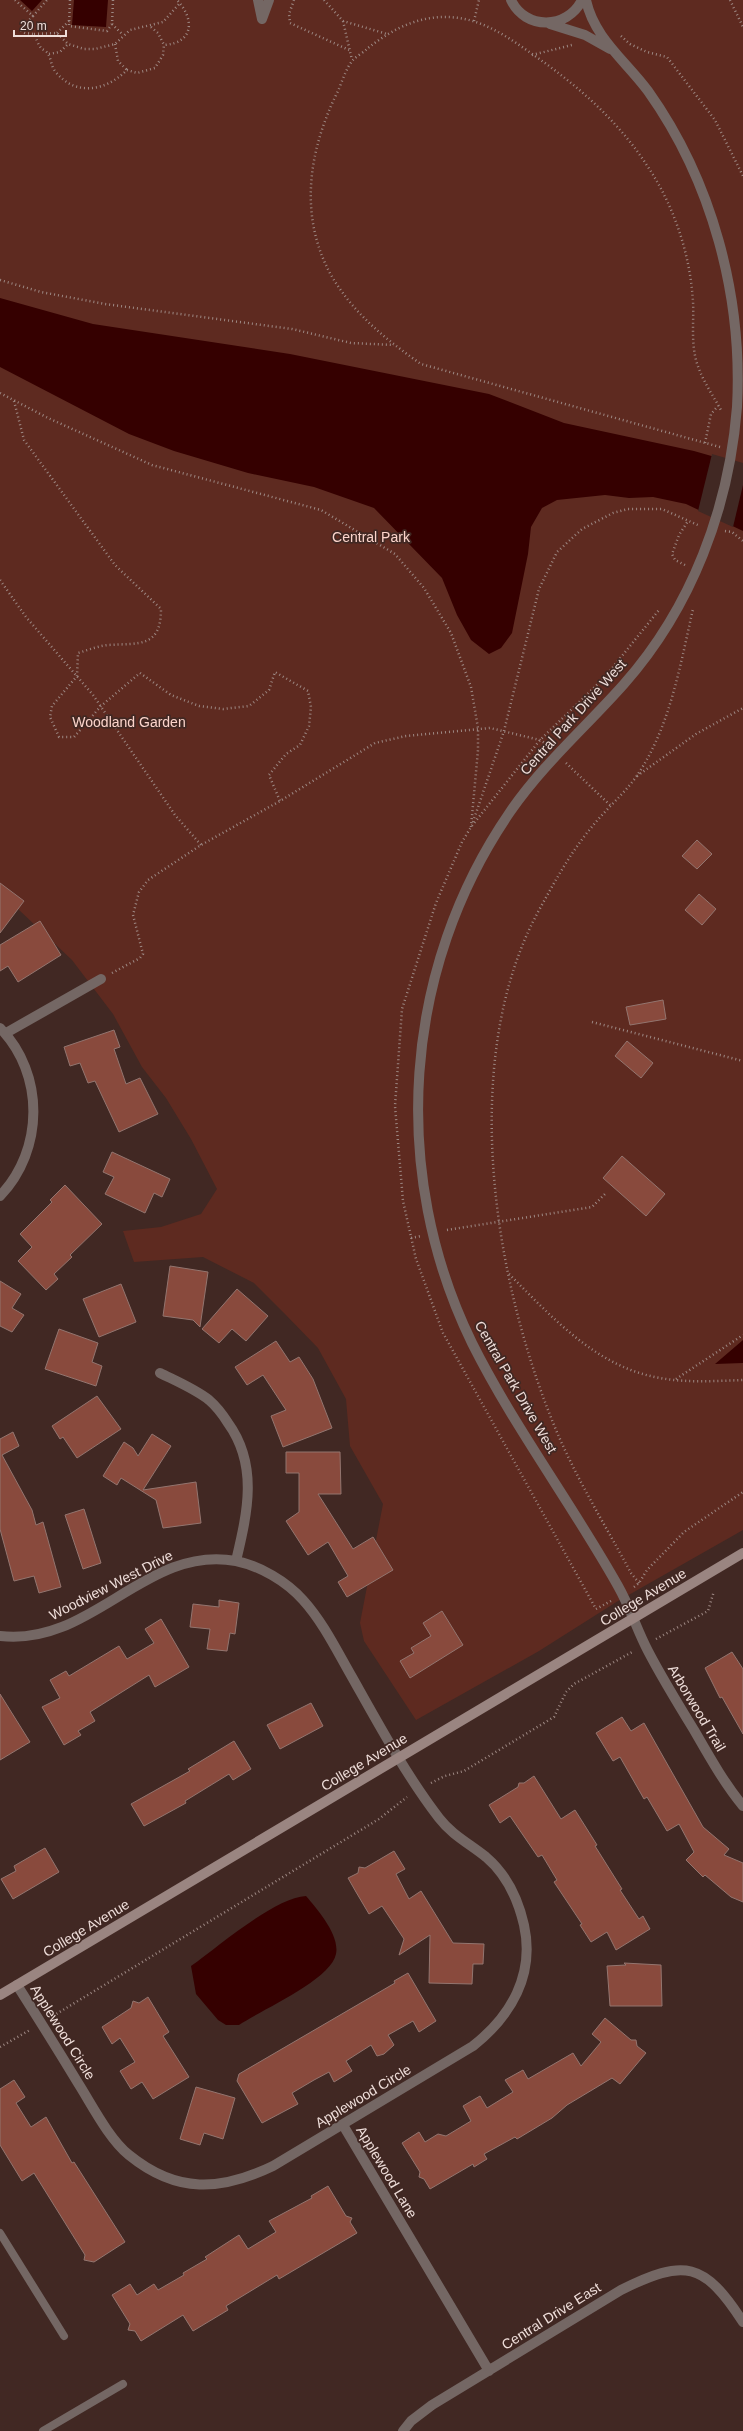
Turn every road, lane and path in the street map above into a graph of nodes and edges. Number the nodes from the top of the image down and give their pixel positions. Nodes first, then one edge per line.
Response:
1 (15, 0) edge
2 (47, 0) edge
3 (70, 0) edge
4 (113, 0) edge
5 (177, 0) edge
6 (258, 0) edge
7 (269, 0) edge
8 (294, 0) edge
9 (324, 0) edge
10 (479, 0) edge
11 (511, 0) edge
12 (582, 0) edge
13 (586, 0) edge
14 (730, 0) edge
15 (180, 3) junction
16 (33, 16) junction
17 (69, 21) junction
18 (344, 21) junction
19 (474, 21) junction
20 (112, 24) junction
21 (548, 24) junction
22 (150, 26) junction
23 (743, 27) edge
24 (616, 31) dead end
25 (56, 33) junction
26 (34, 34) junction
27 (387, 34) junction
28 (123, 35) junction
29 (68, 44) junction
30 (115, 44) junction
31 (574, 44) dead end
32 (164, 45) junction
33 (349, 50) junction
34 (612, 50) junction
35 (49, 54) junction
36 (532, 55) junction
37 (352, 60) junction
38 (126, 70) junction
39 (743, 176) edge
40 (0, 280) edge
41 (394, 345) junction
42 (0, 393) edge
43 (14, 401) junction
44 (718, 406) junction
45 (724, 417) dead end
46 (688, 521) junction
47 (692, 524) dead end
48 (732, 532) dead end
49 (743, 542) edge
50 (683, 570) dead end
51 (0, 580) edge
52 (663, 604) dead end
53 (695, 604) dead end
54 (77, 676) junction
55 (101, 706) junction
56 (743, 708) edge
57 (478, 728) junction
58 (504, 731) junction
59 (540, 740) junction
60 (557, 753) junction
61 (636, 776) junction
62 (280, 801) junction
63 (610, 805) junction
64 (471, 827) junction
65 (201, 845) junction
66 (101, 979) joint
67 (592, 1022) dead end
68 (3, 1030) edge
69 (743, 1061) edge
70 (605, 1194) dead end
71 (0, 1196) edge
72 (499, 1220) junction
73 (432, 1233) junction
74 (411, 1238) junction
75 (508, 1274) junction
76 (743, 1335) edge
77 (160, 1373) dead end
78 (676, 1379) junction
79 (743, 1380) edge
80 (743, 1492) edge
81 (743, 1553) edge
82 (236, 1561) junction
83 (714, 1591) dead end
84 (596, 1610) dead end
85 (633, 1619) junction
86 (0, 1636) edge
87 (645, 1645) junction
88 (400, 1758) junction
89 (420, 1789) junction
90 (743, 1806) edge
91 (17, 1985) junction
92 (0, 1995) edge
93 (51, 2017) dead end
94 (27, 2031) dead end
95 (0, 2047) edge
96 (343, 2125) junction
97 (0, 2233) edge
98 (743, 2322) edge
99 (64, 2336) dead end
100 (489, 2371) junction
101 (123, 2384) dead end
102 (42, 2431) edge
103 (403, 2431) edge

1 - 16 path
2 - 16 path
3 - 17 path
4 - 20 path
5 - 15 path
6 - 7 street
8 - 33 path
9 - 18 path
10 - 19 path
11 - 21 street, Central Park Drive West
12 - 21 street
13 - 34 street, Central Park Drive West
14 - 23 path
15 - 22 path
15 - 32 path
16 - 26 path
17 - 20 path
17 - 25 path
18 - 27 path
18 - 33 path
19 - 27 path
19 - 36 path
20 - 28 path
21 - 34 street, Central Park Drive West
22 - 28 path
22 - 32 path
24 - 39 path
25 - 26 path
25 - 29 path
26 - 35 path
27 - 37 path
28 - 30 path
29 - 30 path
29 - 35 path
30 - 38 path
31 - 36 path
32 - 38 path
33 - 37 path
34 - 60 street, Central Park Drive West
35 - 38 path
36 - 44 path
37 - 41 path
40 - 41 path
41 - 44 path
42 - 43 path
43 - 54 path
43 - 57 path
44 - 45 path
46 - 47 path
46 - 50 path
46 - 58 path
48 - 49 path
51 - 54 path
52 - 59 path
53 - 61 path
54 - 55 path
54 - 55 path
55 - 62 path
55 - 65 path
56 - 61 path
57 - 58 path
57 - 62 path
57 - 64 path
58 - 59 path
58 - 64 path
59 - 60 path
59 - 64 path
60 - 63 path
60 - 73 street, Central Park Drive West
61 - 63 path
62 - 65 path
63 - 72 path
64 - 74 path
65 - 66 path
66 - 68 street
67 - 69 path
68 - 71 street
70 - 72 path
72 - 73 path
72 - 75 path
73 - 74 path
73 - 85 street, Central Park Drive West
74 - 84 path
75 - 78 path
75 - 80 path
76 - 78 path
77 - 82 street
78 - 79 path
81 - 85 main road, College Avenue
82 - 86 street, Woodview West Drive
82 - 88 street, Woodview West Drive
83 - 87 path
85 - 87 street, Arborwood Trail
85 - 88 main road, College Avenue
87 - 89 path
87 - 90 street, Arborwood Trail
88 - 89 street, Applewood Circle
88 - 91 main road, College Avenue
89 - 93 path
89 - 96 street, Applewood Circle
91 - 92 main road, College Avenue
91 - 96 street, Applewood Circle
94 - 95 path
96 - 100 street, Applewood Lane
97 - 99 lane
98 - 100 street, Central Drive East
100 - 103 street, Central Drive East
101 - 102 lane

